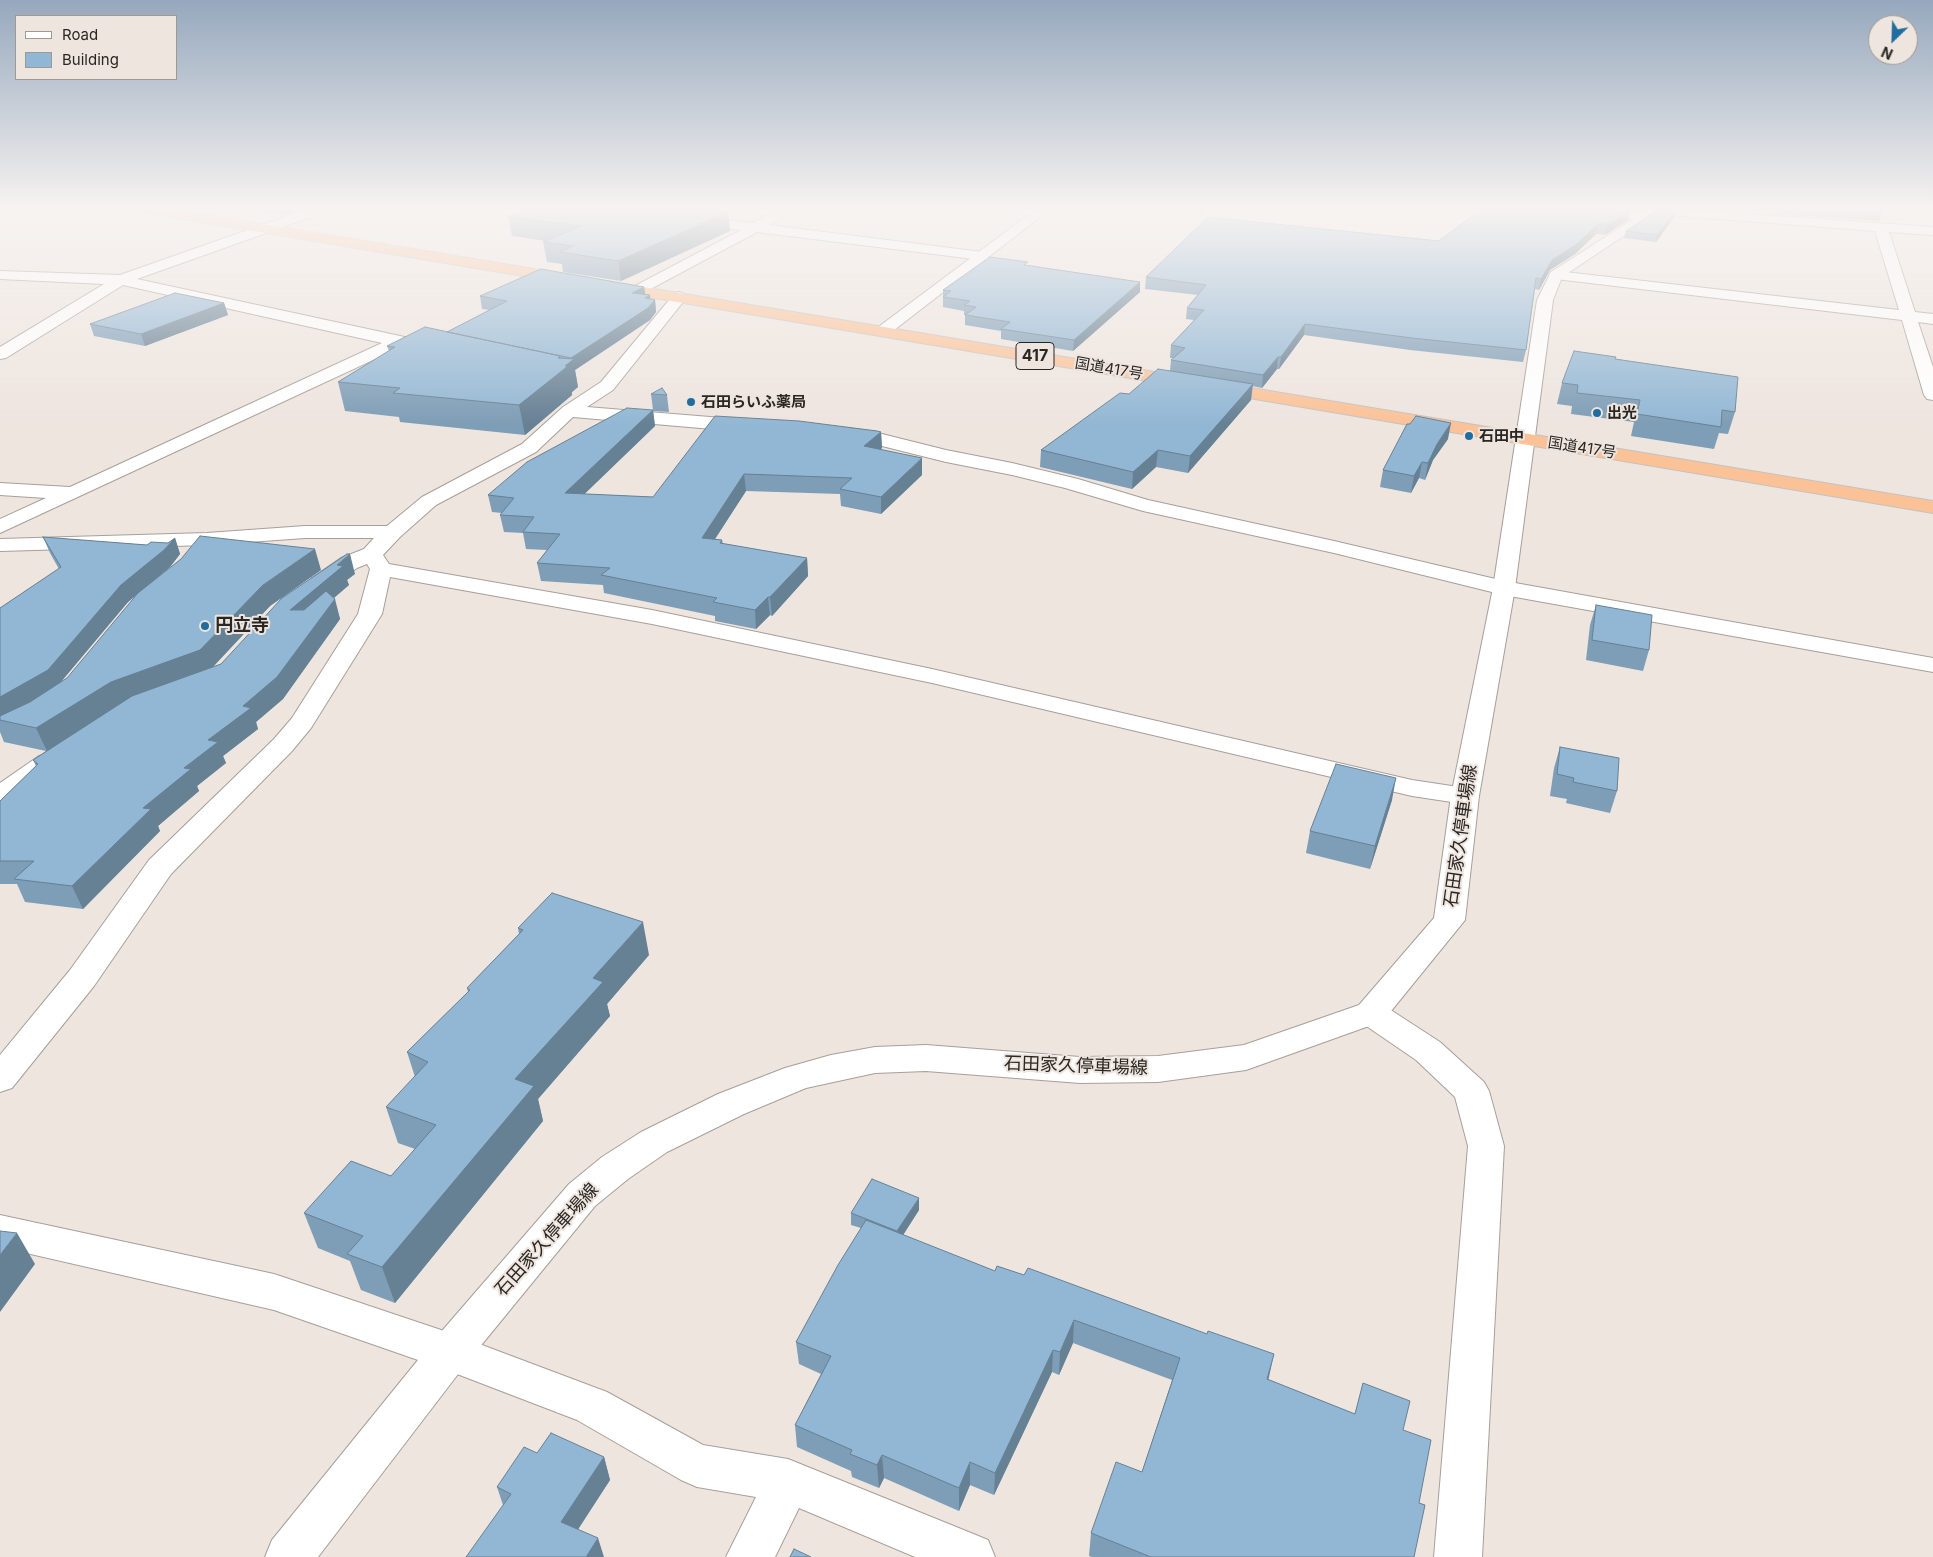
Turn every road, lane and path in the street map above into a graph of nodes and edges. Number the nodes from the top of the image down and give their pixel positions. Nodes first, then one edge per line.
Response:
1 (111, 280) edge
2 (121, 280) junction
3 (576, 280) edge
4 (658, 280) edge
5 (951, 280) edge
6 (1554, 280) edge
7 (1596, 280) edge
8 (1898, 280) edge
9 (638, 290) junction
10 (678, 297) junction
11 (1909, 316) junction
12 (1933, 319) edge
13 (883, 331) junction
14 (400, 341) junction
15 (447, 352) edge
16 (0, 354) edge
17 (580, 381) dead end
18 (607, 386) junction
19 (1933, 394) edge
20 (569, 411) junction
21 (770, 427) edge
22 (829, 432) edge
23 (1526, 439) junction
24 (0, 489) edge
25 (70, 493) junction
26 (1933, 507) edge
27 (0, 528) edge
28 (392, 532) junction
29 (207, 539) junction
30 (0, 545) edge
31 (190, 559) edge
32 (377, 562) junction
33 (1504, 588) junction
34 (302, 595) edge
35 (1933, 665) edge
36 (65, 751) edge
37 (0, 795) edge
38 (1465, 796) junction
39 (1371, 1013) junction
40 (0, 1079) edge
41 (0, 1231) edge
42 (450, 1352) junction
43 (788, 1481) junction
44 (289, 1557) edge
45 (750, 1557) edge
46 (971, 1557) edge
47 (1458, 1557) edge

1 - 2 street
2 - 14 street
2 - 16 street
3 - 9 highway, 国道417号 / 417
4 - 9 street
5 - 13 street
6 - 23 street, 石田家久停車場線
7 - 11 street
8 - 11 street
9 - 10 highway, 国道417号 / 417
10 - 13 highway, 国道417号 / 417
10 - 18 street
11 - 12 street
11 - 19 street
13 - 23 highway, 国道417号 / 417
14 - 15 street
14 - 25 street
17 - 18 street
18 - 20 street
20 - 21 street
20 - 28 street
22 - 33 street
23 - 26 highway, 国道417号 / 417
23 - 33 street, 石田家久停車場線
24 - 25 street
25 - 27 street
28 - 29 street
28 - 32 street
29 - 30 street
29 - 31 street
32 - 34 street
32 - 38 street
32 - 40 street
33 - 35 street
33 - 38 street, 石田家久停車場線
36 - 37 street
38 - 39 street, 石田家久停車場線
39 - 42 street, 石田家久停車場線
39 - 47 street
41 - 42 street
42 - 43 street
42 - 44 street, 石田家久停車場線
43 - 45 street
43 - 46 street

